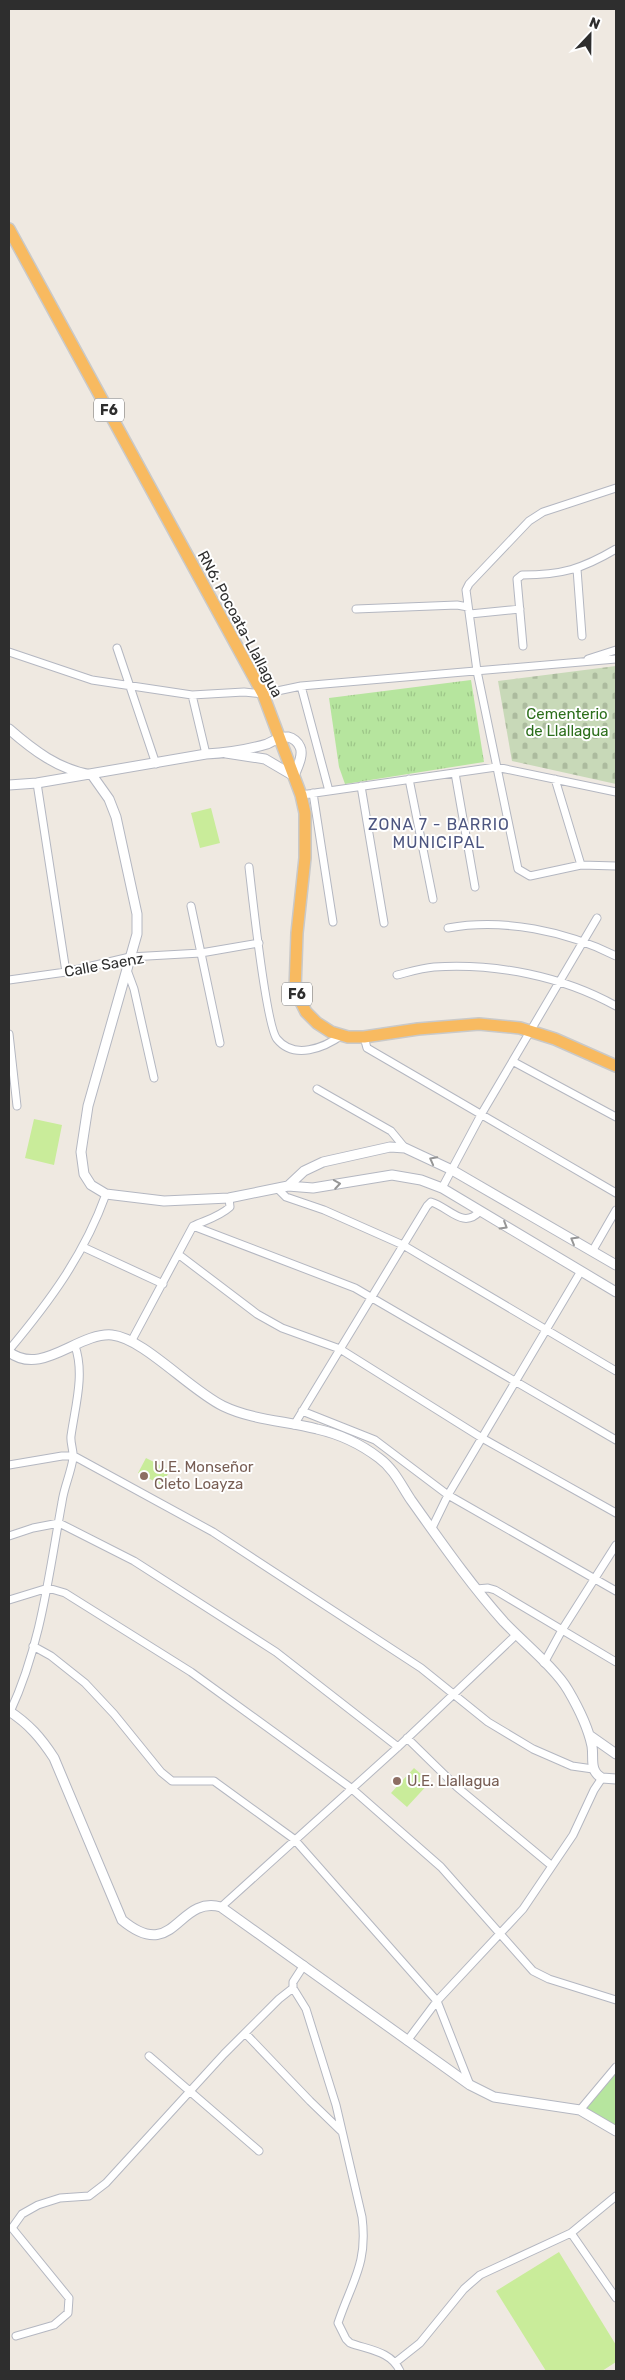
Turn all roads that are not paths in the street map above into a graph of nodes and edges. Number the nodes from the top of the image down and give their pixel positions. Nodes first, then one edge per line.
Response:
1 (9, 228) edge
2 (616, 488) edge
3 (615, 553) edge
4 (577, 569) junction
5 (356, 609) dead end
6 (520, 609) junction
7 (469, 610) junction
8 (582, 636) dead end
9 (523, 646) dead end
10 (117, 648) dead end
11 (616, 650) edge
12 (9, 652) edge
13 (616, 658) edge
14 (575, 662) junction
15 (477, 671) junction
16 (127, 684) junction
17 (301, 686) junction
18 (263, 694) junction
19 (192, 695) junction
20 (9, 729) edge
21 (281, 734) junction
22 (268, 743) junction
23 (226, 753) junction
24 (206, 754) junction
25 (156, 764) junction
26 (275, 764) junction
27 (496, 767) junction
28 (292, 771) junction
29 (455, 773) junction
30 (92, 775) junction
31 (409, 779) junction
32 (555, 779) junction
33 (37, 783) junction
34 (9, 785) edge
35 (361, 786) junction
36 (329, 791) junction
37 (616, 792) edge
38 (313, 793) junction
39 (301, 795) junction
40 (581, 865) junction
41 (616, 866) edge
42 (249, 867) dead end
43 (475, 887) dead end
44 (433, 898) dead end
45 (191, 906) dead end
46 (597, 918) dead end
47 (333, 922) dead end
48 (384, 923) dead end
49 (448, 928) dead end
50 (583, 941) junction
51 (259, 943) junction
52 (201, 953) junction
53 (616, 956) edge
54 (130, 957) junction
55 (126, 969) junction
56 (66, 972) junction
57 (397, 975) dead end
58 (9, 980) edge
59 (559, 983) junction
60 (616, 1006) edge
61 (531, 1031) junction
62 (9, 1034) edge
63 (342, 1035) junction
64 (364, 1038) junction
65 (220, 1043) dead end
66 (514, 1062) junction
67 (616, 1066) edge
68 (154, 1078) dead end
69 (318, 1089) dead end
70 (17, 1106) dead end
71 (482, 1113) junction
72 (616, 1117) edge
73 (405, 1148) junction
74 (452, 1170) junction
75 (288, 1186) junction
76 (277, 1188) junction
77 (442, 1188) junction
78 (616, 1193) edge
79 (106, 1194) junction
80 (229, 1198) junction
81 (616, 1210) edge
82 (480, 1211) junction
83 (193, 1226) junction
84 (403, 1245) junction
85 (83, 1247) junction
86 (592, 1250) junction
87 (178, 1254) junction
88 (616, 1265) edge
89 (581, 1272) junction
90 (163, 1284) junction
91 (616, 1292) edge
92 (372, 1297) junction
93 (544, 1330) junction
94 (132, 1340) junction
95 (75, 1346) junction
96 (340, 1349) junction
97 (9, 1351) edge
98 (616, 1371) edge
99 (516, 1381) junction
100 (302, 1411) junction
101 (294, 1425) junction
102 (482, 1438) junction
103 (616, 1440) edge
104 (74, 1456) junction
105 (9, 1465) edge
106 (448, 1495) junction
107 (616, 1512) edge
108 (59, 1523) junction
109 (432, 1528) junction
110 (9, 1536) edge
111 (616, 1545) edge
112 (595, 1578) junction
113 (48, 1588) junction
114 (476, 1589) junction
115 (616, 1591) edge
116 (9, 1600) edge
117 (562, 1630) junction
118 (516, 1635) junction
119 (34, 1646) junction
120 (616, 1662) edge
121 (544, 1663) junction
122 (452, 1694) junction
123 (9, 1712) edge
124 (589, 1735) junction
125 (407, 1738) junction
126 (398, 1746) junction
127 (614, 1752) edge
128 (593, 1765) junction
129 (612, 1778) edge
130 (351, 1788) junction
131 (294, 1839) junction
132 (552, 1866) junction
133 (221, 1907) junction
134 (500, 1936) junction
135 (304, 1965) junction
136 (293, 1988) junction
137 (616, 2000) edge
138 (437, 2001) junction
139 (246, 2033) junction
140 (407, 2041) junction
141 (149, 2056) dead end
142 (616, 2067) edge
143 (470, 2085) junction
144 (190, 2091) junction
145 (580, 2110) junction
146 (342, 2131) junction
147 (616, 2131) edge
148 (259, 2151) dead end
149 (616, 2196) edge
150 (571, 2233) junction
151 (616, 2298) edge
152 (16, 2336) dead end
153 (396, 2362) junction
154 (400, 2371) edge

1 - 18 highway, RN6: Pocoata-Llallagua / F6
2 - 7 street
3 - 4 street
4 - 6 street
4 - 8 street
5 - 7 street
6 - 7 street
6 - 9 street
7 - 15 street
10 - 16 street
11 - 14 street
12 - 16 street
13 - 14 street
14 - 15 street
15 - 17 street
15 - 27 street
16 - 19 street
16 - 25 street
17 - 18 street
17 - 36 street
18 - 19 street
18 - 21 highway, RN6: Pocoata-Llallagua / F6
19 - 24 street
20 - 30 street
21 - 22 street
21 - 28 highway, RN6: Pocoata-Llallagua / F6
21 - 28 street
22 - 23 street
22 - 26 street
23 - 24 street
23 - 26 street
24 - 25 street
25 - 30 street
26 - 28 street
27 - 29 street
27 - 32 street
27 - 40 street
28 - 39 highway, RN6: Pocoata-Llallagua / F6
29 - 31 street
29 - 43 street
30 - 33 street
30 - 54 street
31 - 35 street
31 - 44 street
32 - 37 street
32 - 40 street
33 - 34 street
33 - 56 street
35 - 36 street
35 - 48 street
36 - 38 street
38 - 39 street
38 - 47 street
39 - 63 highway, RN6: Pocoata-Llallagua / F6
40 - 41 street
42 - 51 street
45 - 52 street
46 - 50 street
49 - 50 street
50 - 53 street
50 - 59 street
51 - 52 street, Calle Saenz
51 - 63 street
52 - 54 street, Calle Saenz
52 - 65 street
54 - 55 street
54 - 56 street, Calle Saenz
55 - 68 street
55 - 79 street
56 - 58 street, Calle Saenz
57 - 59 street
59 - 60 street
59 - 61 street
61 - 64 highway, RN6: Pocoata-Llallagua / F6
61 - 66 street
61 - 67 highway, RN6: Pocoata-Llallagua / F6
62 - 70 street
63 - 64 highway, RN6: Pocoata-Llallagua / F6
64 - 71 street
66 - 71 street
66 - 72 street
69 - 73 street
71 - 74 street
71 - 78 street
74 -> 73 street
73 - 75 street
74 - 77 street
86 -> 74 street
75 - 76 street
75 -> 77 street
76 - 80 street
76 - 84 street
77 - 82 street
79 - 80 street
79 - 85 street
80 - 83 street
81 - 86 street
82 - 84 street
82 -> 89 street
83 - 87 street
83 - 92 street
84 - 92 street
84 - 93 street
85 - 90 street
85 - 97 street
86 - 88 street
87 - 90 street
87 - 96 street
89 - 91 street
89 - 93 street
90 - 94 street
92 - 96 street
92 - 99 street
93 - 98 street
93 - 99 street
94 - 95 street
94 - 101 street
95 - 97 street
95 - 104 street
96 - 100 street
96 - 102 street
99 - 102 street
99 - 103 street
100 - 101 street
100 - 106 street
101 - 109 street
102 - 106 street
102 - 107 street
104 - 105 street
104 - 108 street
104 - 122 street
106 - 109 street
106 - 112 street
108 - 110 street
108 - 113 street
108 - 126 street
109 - 114 street
111 - 112 street
112 - 115 street
112 - 117 street
113 - 116 street
113 - 119 street
113 - 130 street
114 - 117 street
114 - 118 street
117 - 120 street
117 - 121 street
118 - 121 street
118 - 122 street
119 - 123 street
119 - 131 street
121 - 124 street
122 - 125 street
122 - 128 street
123 - 133 street
124 - 127 street
124 - 128 street
125 - 126 street
125 - 132 street
126 - 130 street
127 - 128 street
128 - 129 street
129 - 132 street
130 - 131 street
130 - 134 street
131 - 133 street
131 - 138 street
132 - 134 street
133 - 135 street
134 - 137 street
134 - 138 street
135 - 136 street
135 - 140 street
136 - 139 street
136 - 146 street
138 - 140 street
138 - 143 street
139 - 144 street
139 - 146 street
140 - 143 street
141 - 144 street
142 - 145 street
143 - 145 street
144 - 148 street
144 - 152 street
145 - 147 street
146 - 153 street
149 - 150 street
150 - 151 street
150 - 153 street
153 - 154 street

